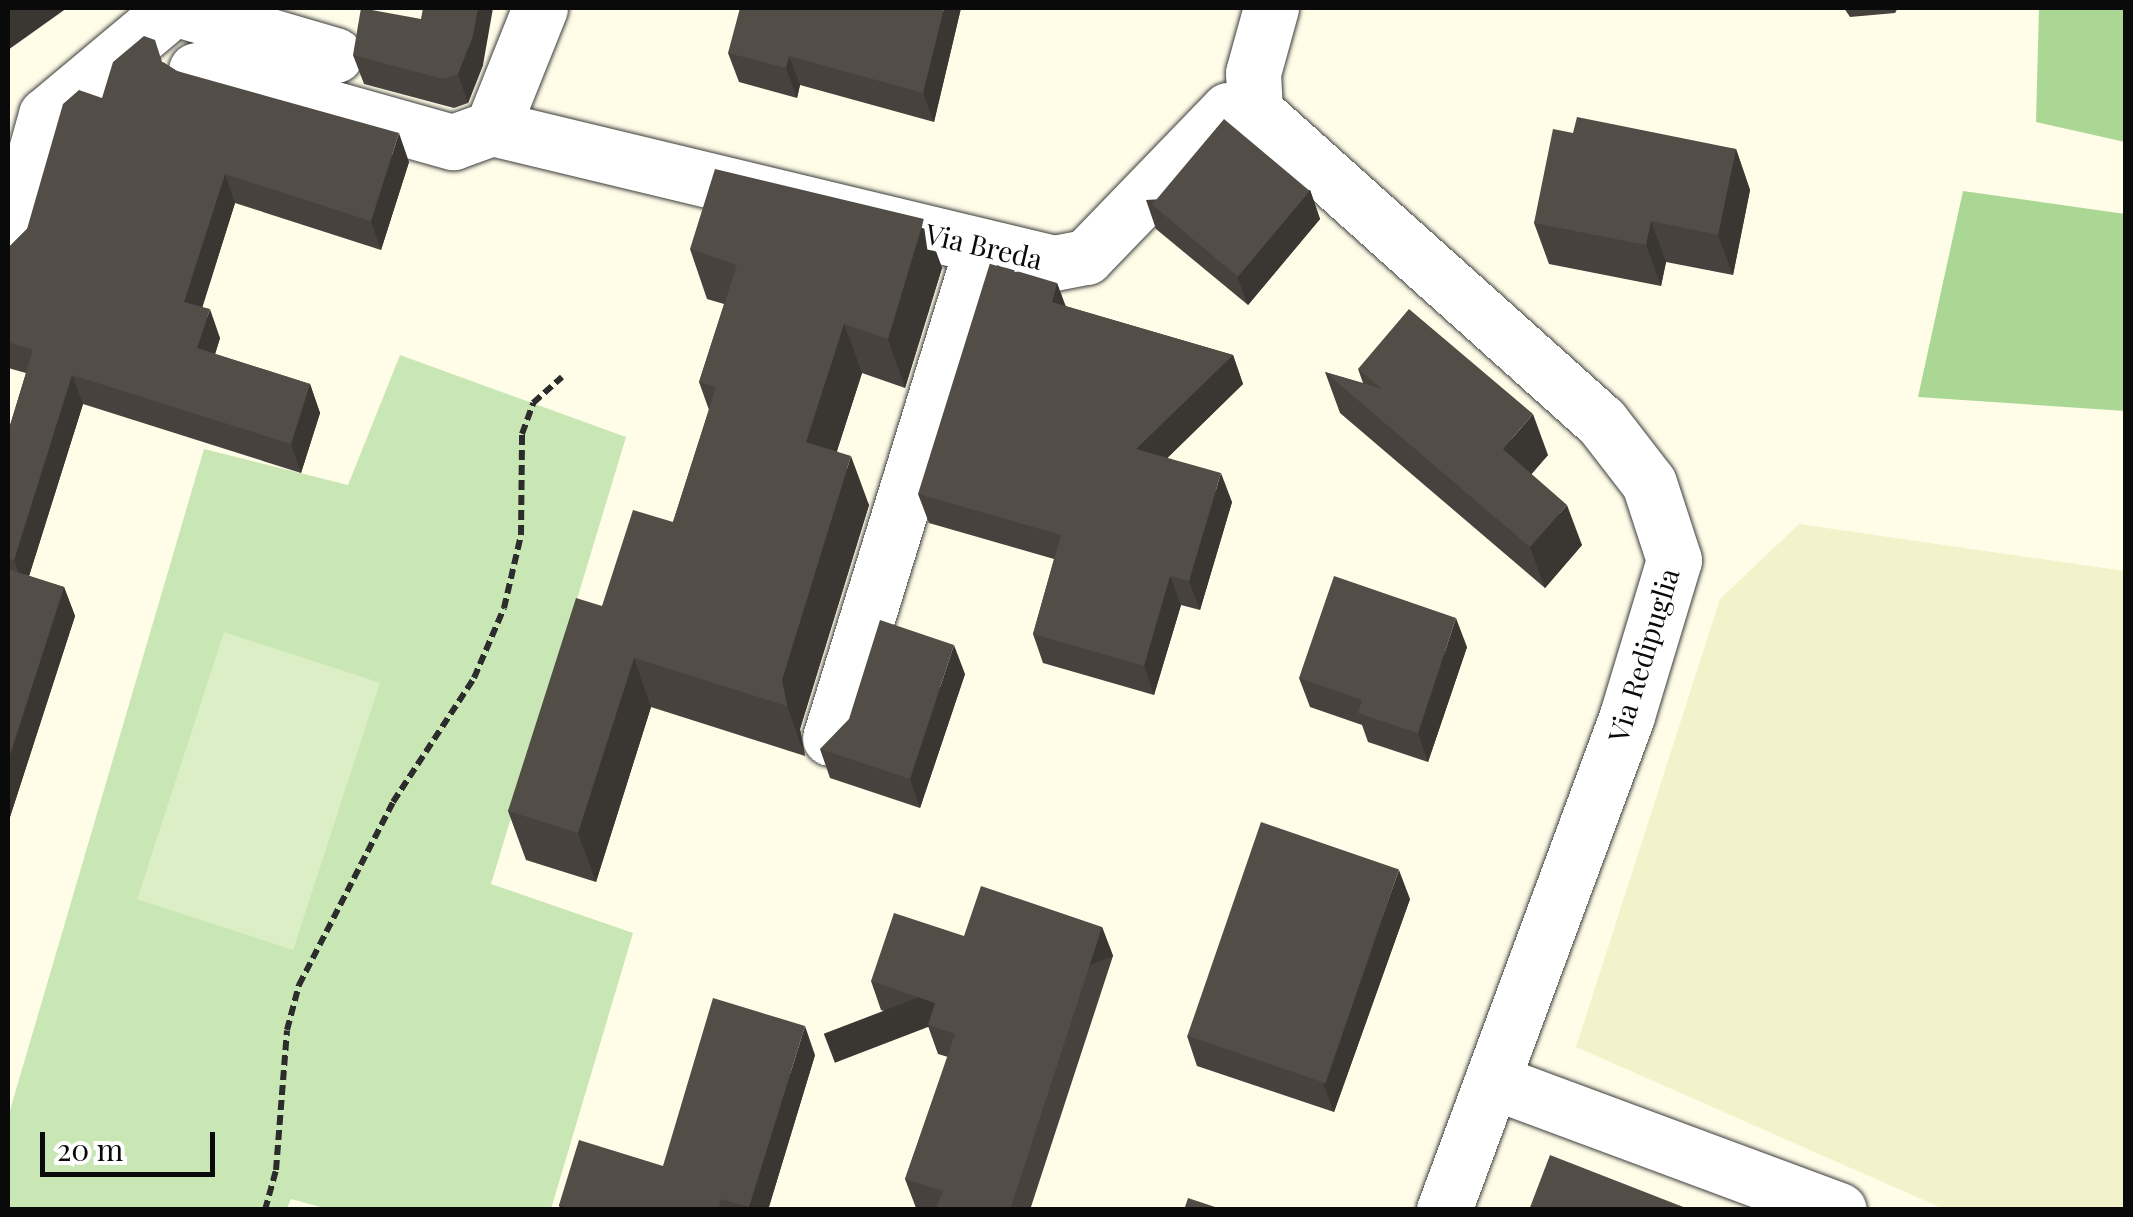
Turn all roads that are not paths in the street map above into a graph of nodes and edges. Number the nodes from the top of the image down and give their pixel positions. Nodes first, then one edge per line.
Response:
1 (540, 8) edge
2 (1271, 8) edge
3 (336, 55) dead end
4 (196, 70) dead end
5 (1256, 111) junction
6 (492, 128) junction
7 (982, 246) junction
8 (8, 250) edge
9 (830, 738) edge
10 (1492, 1081) junction
11 (1444, 1210) edge
12 (1839, 1210) edge

1 - 6 street
2 - 5 street
3 - 8 street
4 - 6 street
5 - 7 street, Via Breda
5 - 10 street, Via Redipuglia
6 - 7 street, Via Breda
7 - 9 street
10 - 11 street, Via Redipuglia
10 - 12 street

